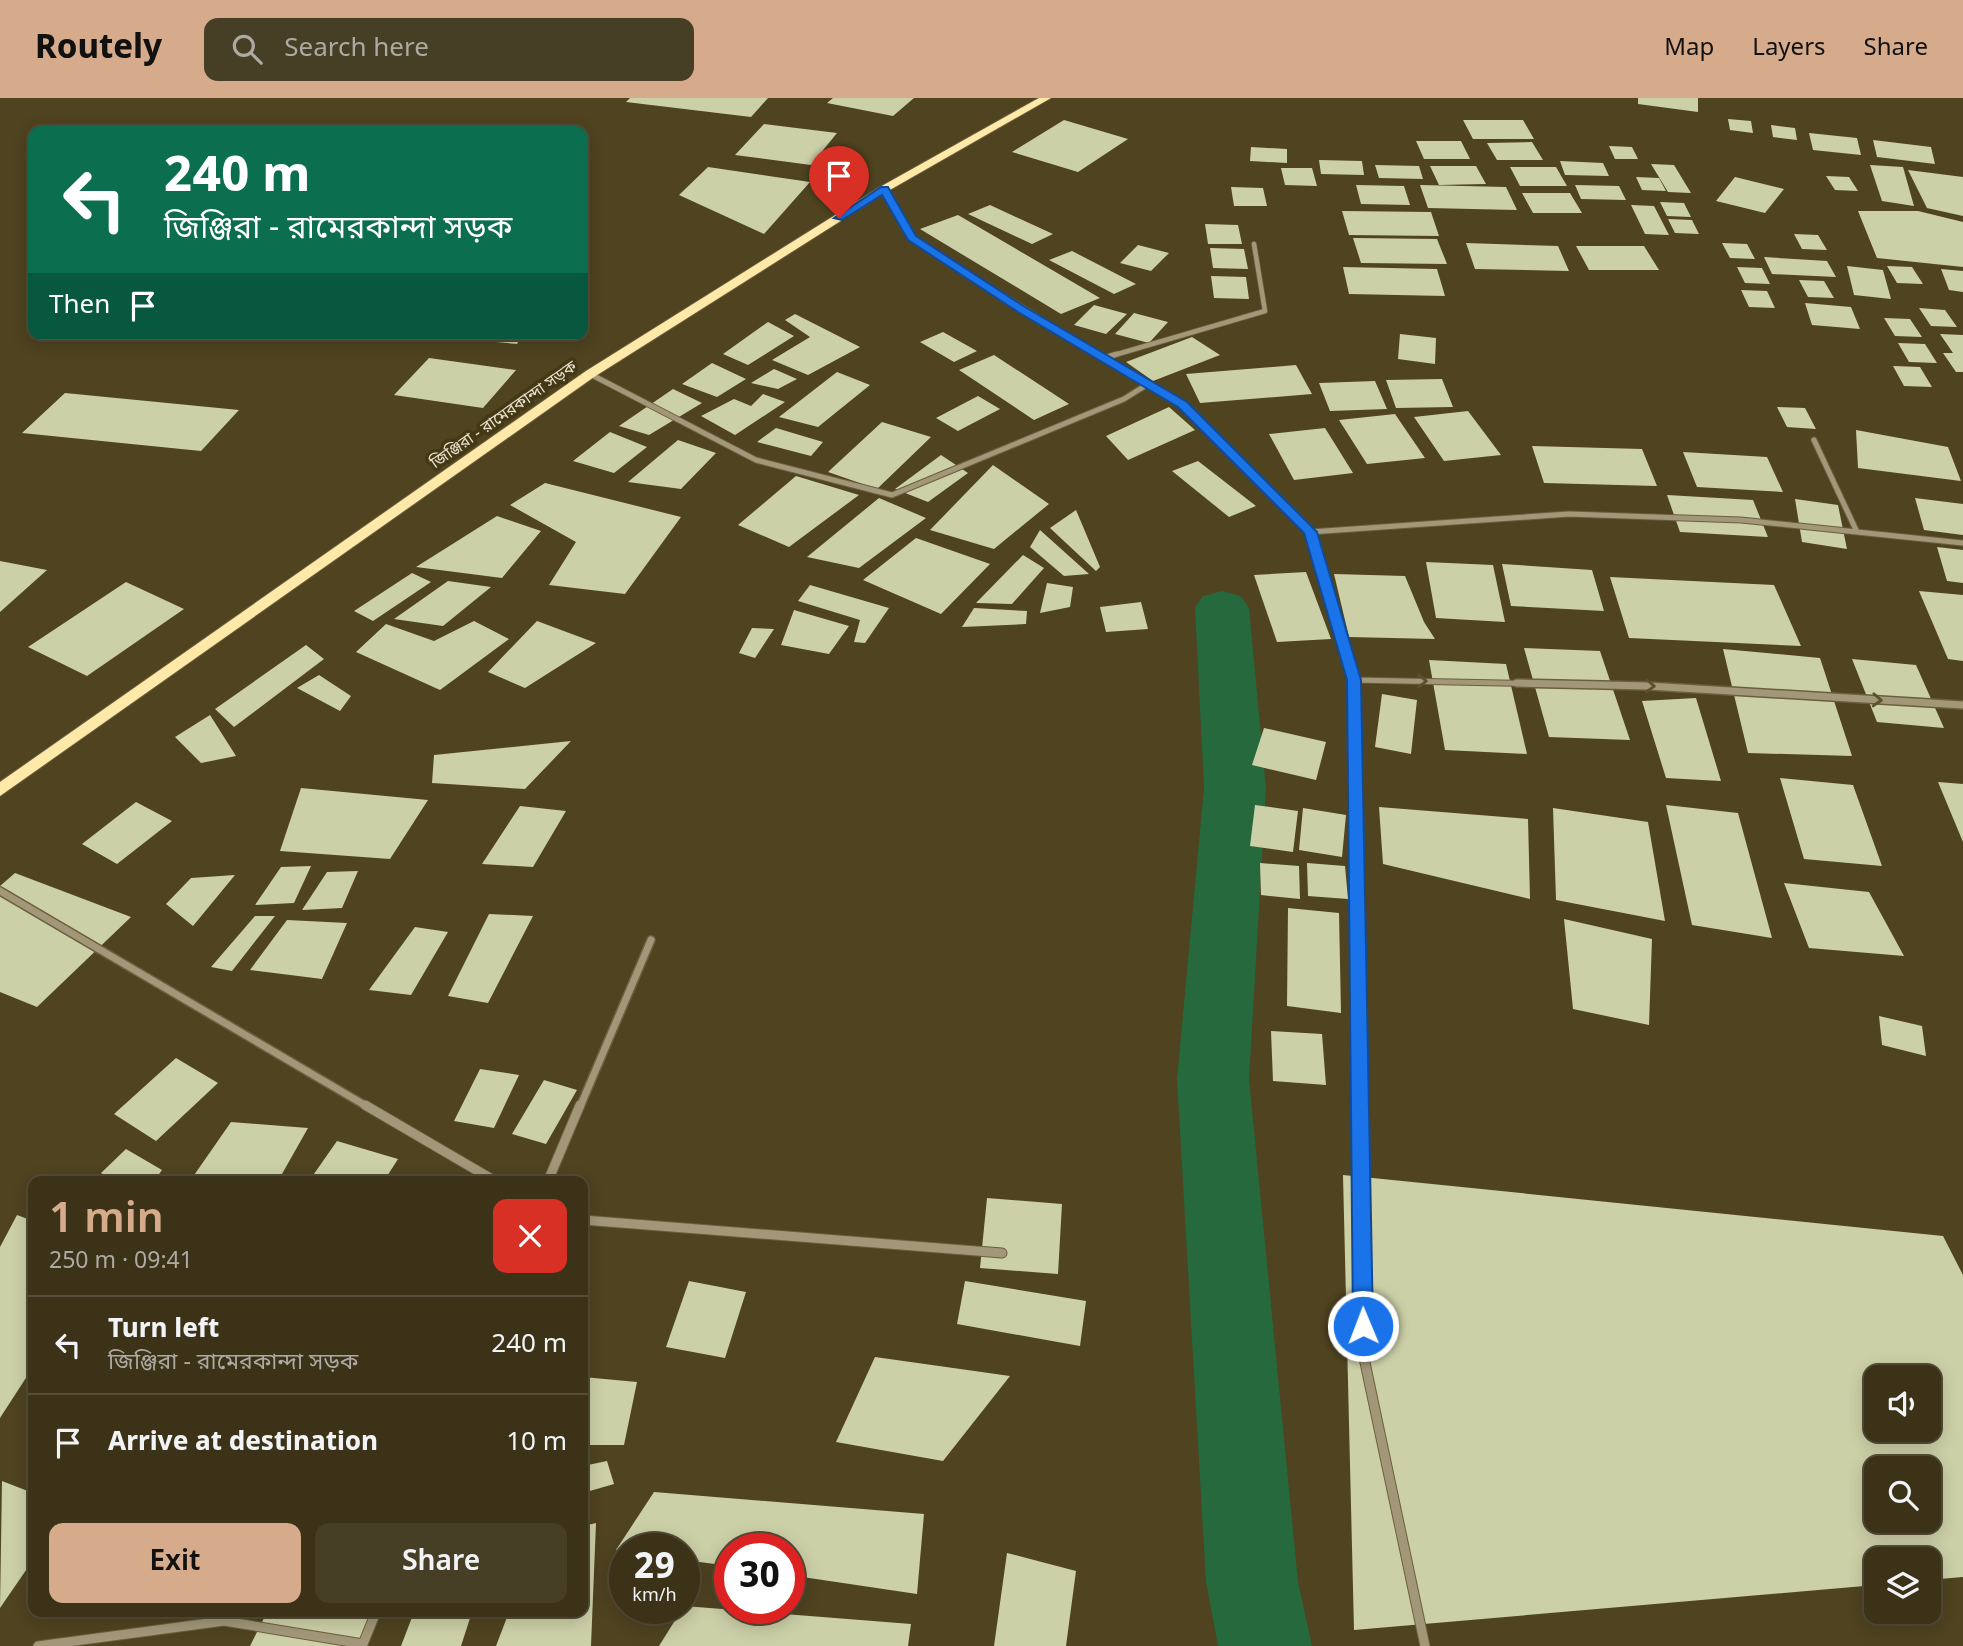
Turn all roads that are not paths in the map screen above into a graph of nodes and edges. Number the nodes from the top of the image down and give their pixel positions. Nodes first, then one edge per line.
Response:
1 (1046, 98) edge
2 (884, 189) junction
3 (1254, 244) dead end
4 (1104, 358) junction
5 (590, 374) junction
6 (1148, 384) junction
7 (1814, 440) dead end
8 (1310, 532) junction
9 (1857, 532) junction
10 (1963, 543) edge
11 (1354, 680) junction
12 (1963, 705) edge
13 (0, 790) edge
14 (0, 891) edge
15 (650, 940) dead end
16 (486, 1176) edge
17 (550, 1176) edge
18 (588, 1220) edge
19 (1002, 1253) dead end
20 (374, 1617) edge
21 (363, 1645) edge
22 (38, 1646) edge
23 (1425, 1646) edge

1 - 2 main road, জিঞ্জিরা - রামেরকান্দা সড়ক
2 - 4 street
2 - 5 main road, জিঞ্জিরা - রামেরকান্দা সড়ক
3 - 4 street
4 - 6 street
5 - 6 street
5 - 13 main road, জিঞ্জিরা - রামেরকান্দা সড়ক
6 - 8 street
7 - 9 street
8 - 9 street
8 - 11 street
9 - 10 street
11 -> 12 street
11 - 23 street
14 - 16 street
15 - 17 street
18 - 19 street
20 - 21 street
21 - 22 street

